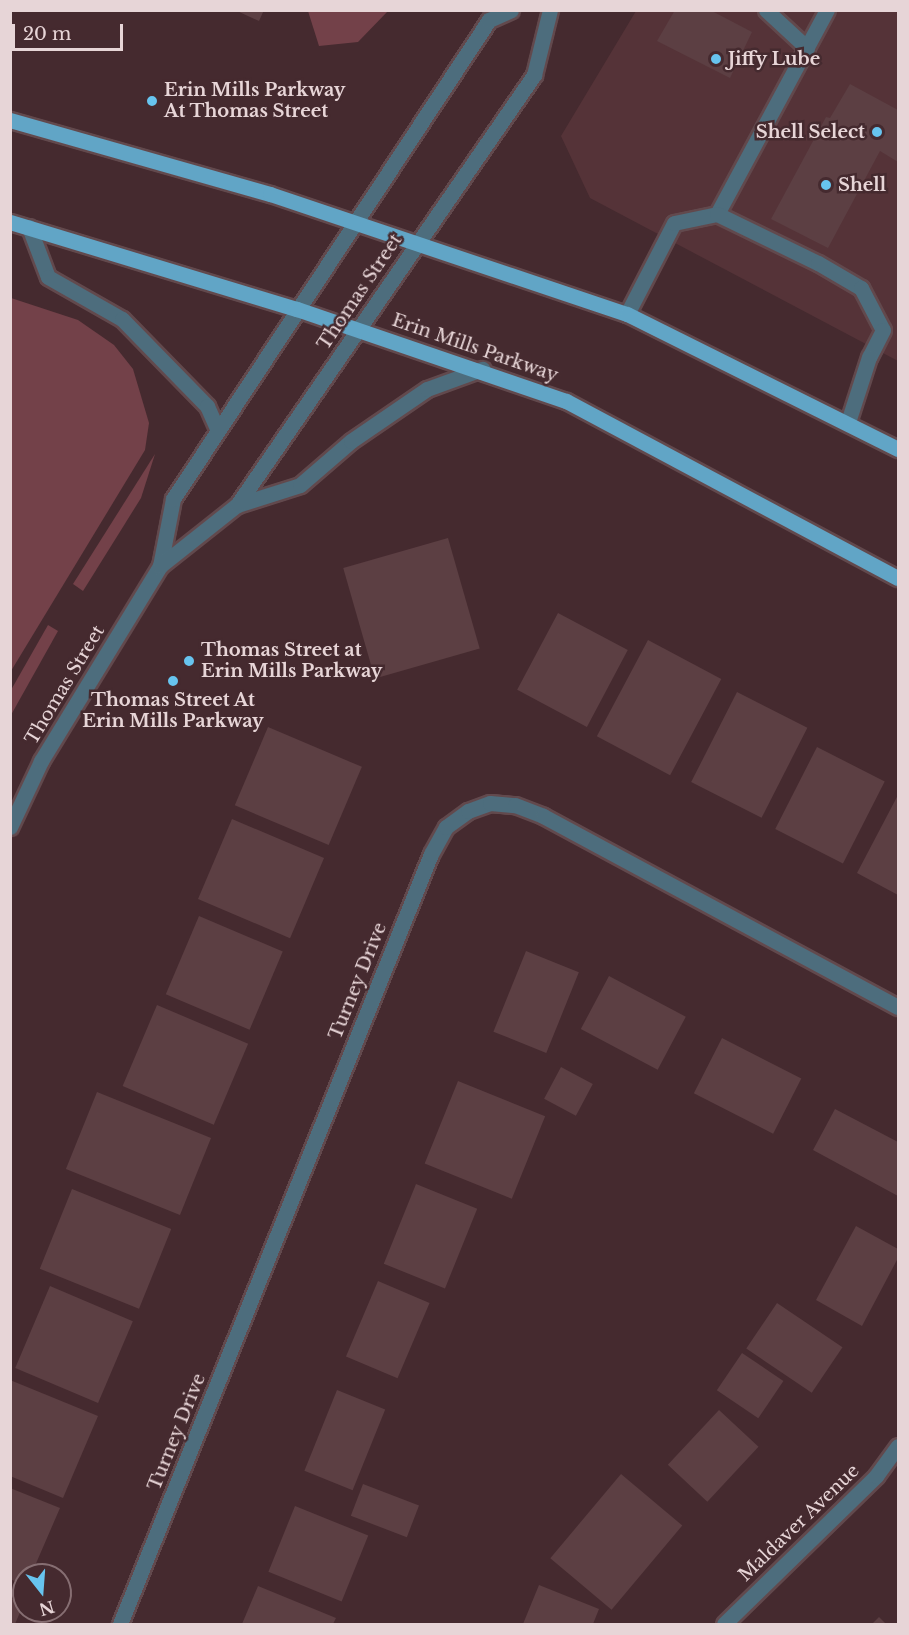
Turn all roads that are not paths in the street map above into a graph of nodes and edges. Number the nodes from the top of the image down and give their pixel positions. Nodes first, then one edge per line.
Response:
1 (512, 10) edge
2 (550, 10) edge
3 (766, 10) edge
4 (827, 10) edge
5 (807, 48) junction
6 (10, 120) edge
7 (717, 214) junction
8 (10, 222) edge
9 (355, 222) junction
10 (29, 227) junction
11 (417, 243) junction
12 (297, 309) junction
13 (627, 314) junction
14 (358, 328) junction
15 (482, 369) junction
16 (848, 422) junction
17 (218, 430) junction
18 (898, 449) edge
19 (237, 505) junction
20 (160, 566) junction
21 (898, 578) edge
22 (10, 827) edge
23 (898, 1007) edge
24 (898, 1446) edge
25 (120, 1624) edge
26 (724, 1624) edge

1 - 9 street, Thomas Street
2 - 11 street, Thomas Street
3 - 5 street
4 - 5 street
5 - 7 street
6 - 9 main road
7 - 13 street
7 - 16 street
8 - 10 main road, Erin Mills Parkway
9 - 11 main road
9 - 12 street, Thomas Street
10 - 12 main road, Erin Mills Parkway
10 - 17 street
11 - 13 main road
11 - 14 street, Thomas Street
12 - 14 main road, Erin Mills Parkway
12 - 17 street, Thomas Street
13 - 16 main road
14 - 15 main road, Erin Mills Parkway
14 - 19 street, Thomas Street
15 - 19 street
15 - 21 main road, Erin Mills Parkway
16 - 18 main road
17 - 20 street, Thomas Street
19 - 20 street, Thomas Street
20 - 22 street, Thomas Street
23 - 25 street, Turney Drive
24 - 26 street, Maldaver Avenue

